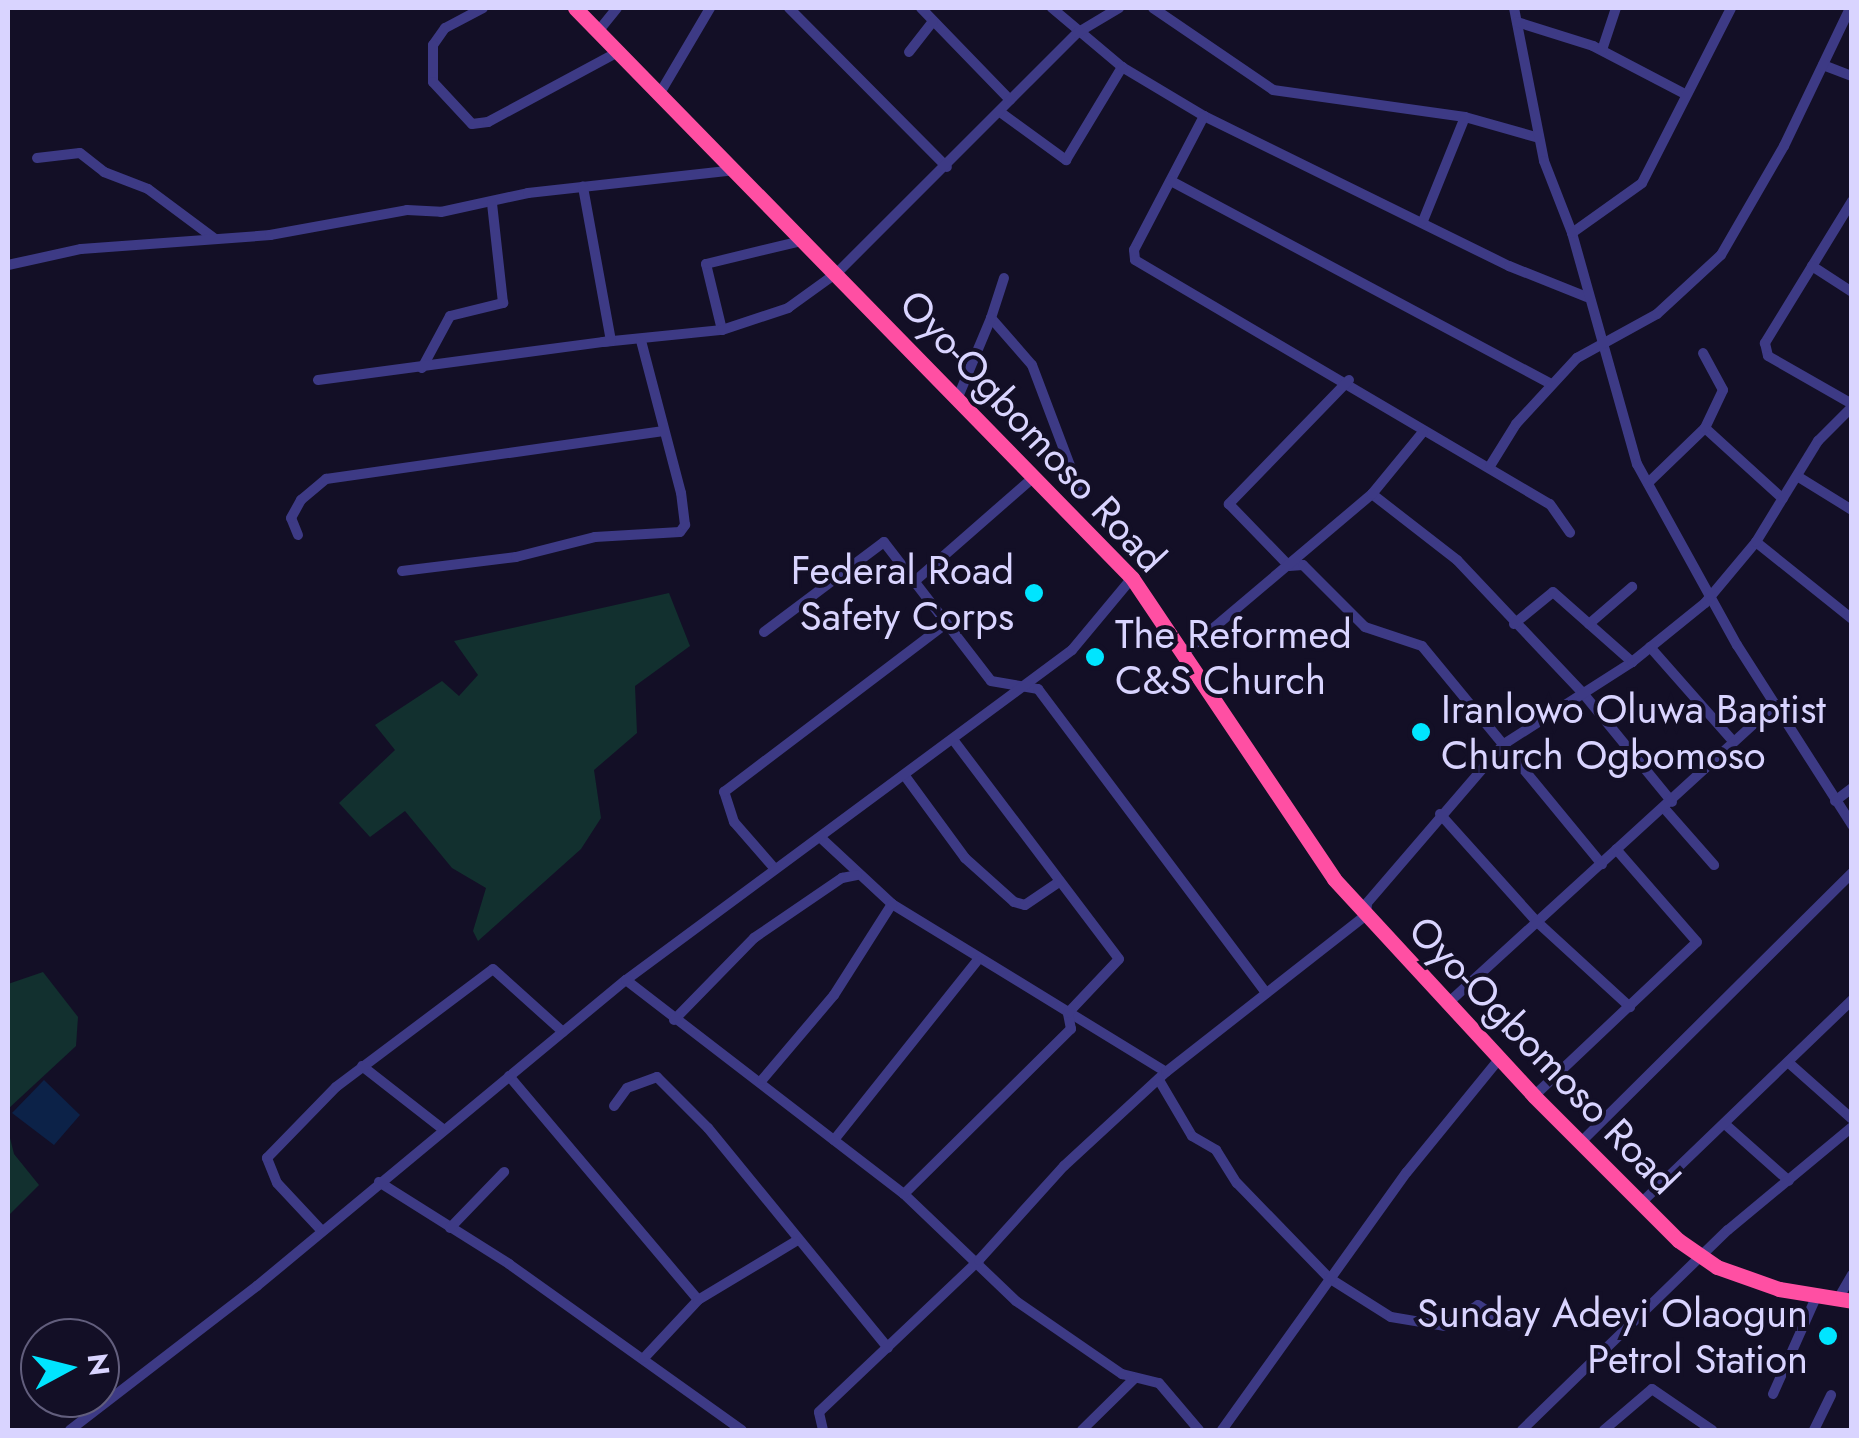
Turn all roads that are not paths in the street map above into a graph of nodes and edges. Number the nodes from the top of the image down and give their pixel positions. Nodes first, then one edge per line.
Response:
1 (483, 8) edge
2 (575, 8) edge
3 (617, 8) edge
4 (710, 8) edge
5 (789, 8) edge
6 (921, 8) edge
7 (1052, 8) edge
8 (1118, 8) edge
9 (1153, 8) edge
10 (1514, 8) edge
11 (1616, 8) edge
12 (1731, 8) edge
13 (1850, 8) edge
14 (932, 21) junction
15 (1517, 22) junction
16 (600, 30) junction
17 (1077, 34) junction
18 (620, 50) junction
19 (1602, 50) junction
20 (909, 52) dead end
21 (1122, 66) junction
22 (1822, 66) junction
23 (1852, 76) edge
24 (660, 93) junction
25 (1685, 94) junction
26 (1010, 100) junction
27 (1000, 112) junction
28 (1204, 116) junction
29 (1465, 116) junction
30 (1539, 138) junction
31 (37, 158) dead end
32 (948, 167) junction
33 (738, 170) junction
34 (1171, 181) junction
35 (582, 187) junction
36 (1852, 201) edge
37 (492, 203) junction
38 (1423, 221) junction
39 (1572, 233) junction
40 (215, 238) junction
41 (806, 240) junction
42 (8, 265) edge
43 (1812, 266) junction
44 (838, 272) junction
45 (1004, 278) dead end
46 (1852, 292) edge
47 (1587, 297) junction
48 (990, 318) junction
49 (722, 330) junction
50 (641, 340) junction
51 (603, 342) junction
52 (1599, 348) junction
53 (1703, 352) dead end
54 (422, 368) junction
55 (318, 380) dead end
56 (1349, 380) junction
57 (1550, 384) junction
58 (958, 396) junction
59 (1852, 405) edge
60 (1705, 428) junction
61 (664, 431) junction
62 (1423, 432) junction
63 (1490, 466) junction
64 (1034, 476) junction
65 (1797, 476) junction
66 (1648, 483) junction
67 (1078, 487) dead end
68 (1372, 494) junction
69 (1782, 499) junction
70 (1852, 510) edge
71 (1570, 533) dead end
72 (298, 535) dead end
73 (1756, 542) junction
74 (1289, 566) junction
75 (402, 572) dead end
76 (1132, 578) junction
77 (915, 582) junction
78 (1632, 587) dead end
79 (1712, 595) junction
80 (1852, 619) edge
81 (945, 624) junction
82 (1514, 624) junction
83 (1588, 624) junction
84 (764, 632) dead end
85 (1650, 647) junction
86 (1184, 652) junction
87 (1632, 662) junction
88 (1022, 685) junction
89 (1582, 692) junction
90 (1775, 705) junction
91 (1733, 741) junction
92 (954, 742) junction
93 (1504, 744) junction
94 (905, 776) junction
95 (1852, 788) edge
96 (1834, 802) junction
97 (1668, 805) junction
98 (1440, 814) junction
99 (1852, 825) edge
100 (822, 838) junction
101 (1616, 849) junction
102 (1602, 864) junction
103 (1714, 865) dead end
104 (775, 869) junction
105 (1852, 873) edge
106 (857, 875) junction
107 (1058, 882) junction
108 (892, 904) junction
109 (1366, 915) junction
110 (1539, 918) junction
111 (977, 961) junction
112 (626, 980) junction
113 (1266, 993) junction
114 (1852, 1000) edge
115 (1446, 1005) junction
116 (1630, 1007) junction
117 (1068, 1012) junction
118 (674, 1020) junction
119 (563, 1032) junction
120 (1499, 1059) junction
121 (1789, 1062) junction
122 (362, 1066) junction
123 (509, 1076) junction
124 (1162, 1076) junction
125 (762, 1080) junction
126 (1534, 1096) junction
127 (614, 1106) dead end
128 (1852, 1119) edge
129 (1726, 1124) junction
130 (1852, 1127) edge
131 (444, 1130) junction
132 (834, 1140) junction
133 (1581, 1142) junction
134 (504, 1172) dead end
135 (1789, 1181) junction
136 (379, 1182) junction
137 (904, 1194) junction
138 (1641, 1204) junction
139 (450, 1228) junction
140 (321, 1230) junction
141 (796, 1241) junction
142 (1702, 1256) junction
143 (978, 1260) junction
144 (1852, 1275) edge
145 (1329, 1278) junction
146 (1816, 1295) junction
147 (698, 1300) junction
148 (1845, 1300) edge
149 (1510, 1326) dead end
150 (888, 1348) junction
151 (644, 1358) junction
152 (1135, 1378) junction
153 (1773, 1394) dead end
154 (1831, 1394) dead end
155 (70, 1430) edge
156 (742, 1430) edge
157 (823, 1430) edge
158 (1082, 1430) edge
159 (1200, 1430) edge
160 (1222, 1430) edge
161 (1522, 1430) edge
162 (1604, 1430) edge
163 (1712, 1430) edge
164 (1814, 1430) edge

1 - 18 street
2 - 16 highway, Oyo-Ogbomoso Road
3 - 16 street
4 - 24 street
5 - 32 street
6 - 14 street
7 - 17 street
8 - 17 street
9 - 29 street
10 - 15 street
11 - 19 street
12 - 25 street
13 - 22 street
14 - 20 street
14 - 26 street
15 - 19 street
15 - 30 street
16 - 18 highway, Oyo-Ogbomoso Road
17 - 21 street
17 - 26 street
18 - 24 highway, Oyo-Ogbomoso Road
19 - 25 street
21 - 27 street
21 - 28 street
22 - 23 street
22 - 52 street
24 - 33 highway, Oyo-Ogbomoso Road
25 - 39 street
26 - 27 street
27 - 32 street
28 - 34 street
28 - 38 street
29 - 30 street
29 - 38 street
30 - 39 street
31 - 40 street
32 - 44 street
33 - 35 street
33 - 41 highway, Oyo-Ogbomoso Road
34 - 56 street
34 - 57 street
35 - 37 street
35 - 51 street
36 - 43 street
37 - 40 street
37 - 54 street
38 - 47 street
39 - 47 street
40 - 42 street
41 - 44 highway, Oyo-Ogbomoso Road
41 - 49 street
43 - 46 street
43 - 59 street
44 - 49 street
44 - 58 highway, Oyo-Ogbomoso Road
45 - 48 street
47 - 52 street
48 - 58 street
48 - 67 street
49 - 50 street
50 - 51 street
50 - 61 street
51 - 54 street
52 - 57 street
52 - 66 street
53 - 60 street
54 - 55 street
56 - 62 street
56 - 74 street
57 - 63 street
58 - 64 highway, Oyo-Ogbomoso Road
59 - 65 street
60 - 66 street
60 - 69 street
61 - 72 street
61 - 75 street
62 - 63 street
62 - 68 street
63 - 71 street
64 - 76 highway, Oyo-Ogbomoso Road
64 - 77 street
65 - 69 street
65 - 70 street
66 - 79 street
68 - 74 street
68 - 82 street
69 - 73 street
73 - 79 street
73 - 80 street
74 - 86 street
74 - 93 street
76 - 86 highway, Oyo-Ogbomoso Road
76 - 88 street
77 - 81 street
77 - 84 street
78 - 83 street
79 - 85 street
79 - 90 street
81 - 88 street
81 - 104 street
82 - 83 street
82 - 89 street
83 - 87 street
85 - 87 street
85 - 91 street
86 - 109 highway, Oyo-Ogbomoso Road
87 - 89 street
88 - 92 street
88 - 113 street
89 - 93 street
89 - 97 street
90 - 91 street
90 - 96 street
91 - 97 street
92 - 94 street
92 - 107 street
93 - 98 street
93 - 102 street
94 - 100 street
94 - 107 street
95 - 96 street
96 - 99 street
97 - 101 street
97 - 103 street
98 - 109 street
98 - 110 street
100 - 104 street
100 - 106 street
101 - 102 street
101 - 116 street
102 - 110 street
104 - 112 street
105 - 133 street
106 - 108 street
106 - 118 street
107 - 117 street
108 - 111 street
108 - 125 street
109 - 113 street
109 - 115 highway, Oyo-Ogbomoso Road
110 - 115 street
110 - 116 street
111 - 117 street
111 - 132 street
112 - 118 street
112 - 119 street
113 - 124 street
114 - 121 street
115 - 120 highway, Oyo-Ogbomoso Road
116 - 126 street
117 - 124 street
117 - 137 street
118 - 125 street
119 - 122 street
119 - 123 street
120 - 126 highway, Oyo-Ogbomoso Road
120 - 145 street
121 - 128 street
121 - 129 street
122 - 131 street
122 - 140 street
123 - 131 street
123 - 147 street
124 - 143 street
124 - 145 street
125 - 132 street
126 - 133 highway, Oyo-Ogbomoso Road
127 - 141 street
129 - 135 street
129 - 138 street
130 - 135 street
131 - 136 street
132 - 137 street
133 - 138 highway, Oyo-Ogbomoso Road
134 - 139 street
135 - 142 street
136 - 139 street
136 - 140 street
137 - 143 street
138 - 142 highway, Oyo-Ogbomoso Road
139 - 151 street
140 - 155 street
141 - 147 street
141 - 150 street
142 - 146 highway, Oyo-Ogbomoso Road
142 - 161 street
143 - 150 street
143 - 152 street
144 - 148 street
145 - 149 street
145 - 160 street
146 - 148 highway, Oyo-Ogbomoso Road
146 - 153 street
147 - 151 street
150 - 157 street
151 - 156 street
152 - 158 street
152 - 159 street
154 - 164 street
162 - 163 street

